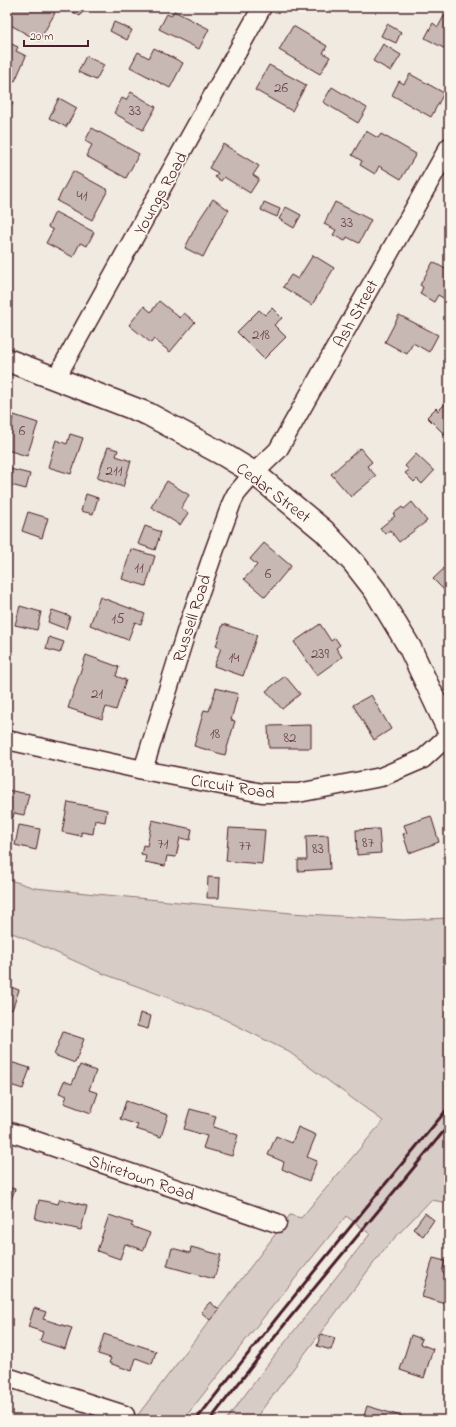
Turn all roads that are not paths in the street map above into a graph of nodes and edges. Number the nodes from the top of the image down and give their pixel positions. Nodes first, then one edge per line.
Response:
1 (262, 7) edge
2 (449, 147) edge
3 (7, 360) edge
4 (56, 378) junction
5 (254, 473) junction
6 (449, 730) edge
7 (449, 735) edge
8 (7, 740) edge
9 (143, 770) junction
10 (7, 1131) edge
11 (277, 1223) dead end
12 (7, 1377) edge
13 (125, 1415) dead end

1 - 4 street, Youngs Road
2 - 5 street, Ash Street
3 - 4 street, Cedar Street
4 - 5 street, Cedar Street
5 - 6 street, Cedar Street
5 - 9 street, Russell Road
7 - 9 street, Circuit Road
8 - 9 street, Circuit Road
10 - 11 street, Shiretown Road
12 - 13 street

